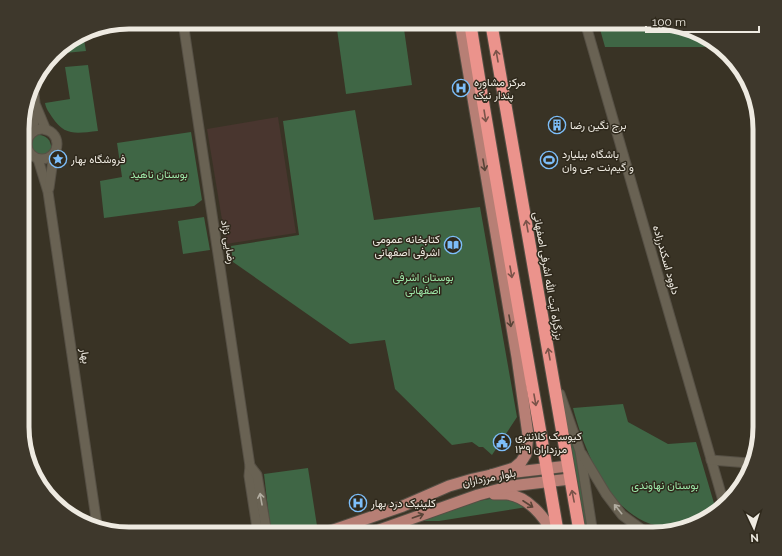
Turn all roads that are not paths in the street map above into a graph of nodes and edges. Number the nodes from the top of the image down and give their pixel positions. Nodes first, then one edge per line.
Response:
1 (184, 29) edge
2 (462, 29) edge
3 (471, 29) edge
4 (492, 29) edge
5 (587, 29) edge
6 (475, 85) junction
7 (34, 96) edge
8 (35, 103) junction
9 (46, 130) junction
10 (34, 132) junction
11 (29, 137) edge
12 (29, 151) edge
13 (54, 153) junction
14 (38, 159) junction
15 (48, 192) junction
16 (497, 215) junction
17 (552, 374) junction
18 (580, 452) junction
19 (711, 460) junction
20 (746, 463) edge
21 (250, 466) junction
22 (568, 466) junction
23 (547, 468) junction
24 (491, 475) junction
25 (570, 479) junction
26 (549, 481) junction
27 (429, 494) junction
28 (478, 495) junction
29 (723, 499) edge
30 (436, 510) junction
31 (98, 522) edge
32 (257, 527) edge
33 (266, 527) edge
34 (342, 527) edge
35 (388, 527) edge
36 (549, 527) edge
37 (557, 527) edge
38 (579, 527) edge
39 (592, 527) edge
40 (639, 527) edge

1 - 21 street, رضایی نژاد
2 - 6 main road
3 - 6 highway
17 -> 4 highway, بزرگراه آیت الله اشرفی اصفهانی
5 - 19 street, داوود اسکندرزاده
6 -> 16 highway
7 - 8 street
8 - 9 street
8 - 10 street
9 - 10 street
9 - 13 street
10 - 11 street
12 - 14 street
13 - 14 street
13 - 15 street
14 - 15 street
15 - 31 street, بهار
16 -> 23 highway
16 -> 24 main road
17 - 18 street
17 - 22 highway, بزرگراه آیت الله اشرفی اصفهانی
18 - 39 street
40 -> 18 street
19 - 20 street
19 - 29 street, داوود اسکندرزاده
21 - 32 street, رضایی نژاد
33 -> 21 street, رضایی نژاد
22 - 23 main road, بلوار مرزداران
22 - 25 highway, بزرگراه آیت الله اشرفی اصفهانی
23 - 24 main road, بلوار مرزداران
23 - 26 highway
24 - 27 main road, بلوار مرزداران
25 - 26 main road, بلوار مرزداران
38 -> 25 highway, بزرگراه آیت الله اشرفی اصفهانی
26 - 28 main road, بلوار مرزداران
26 - 37 highway
27 - 30 main road
27 - 34 main road, بلوار مرزداران
28 - 30 main road, بلوار مرزداران
28 -> 36 main road
35 -> 30 main road, بلوار مرزداران

